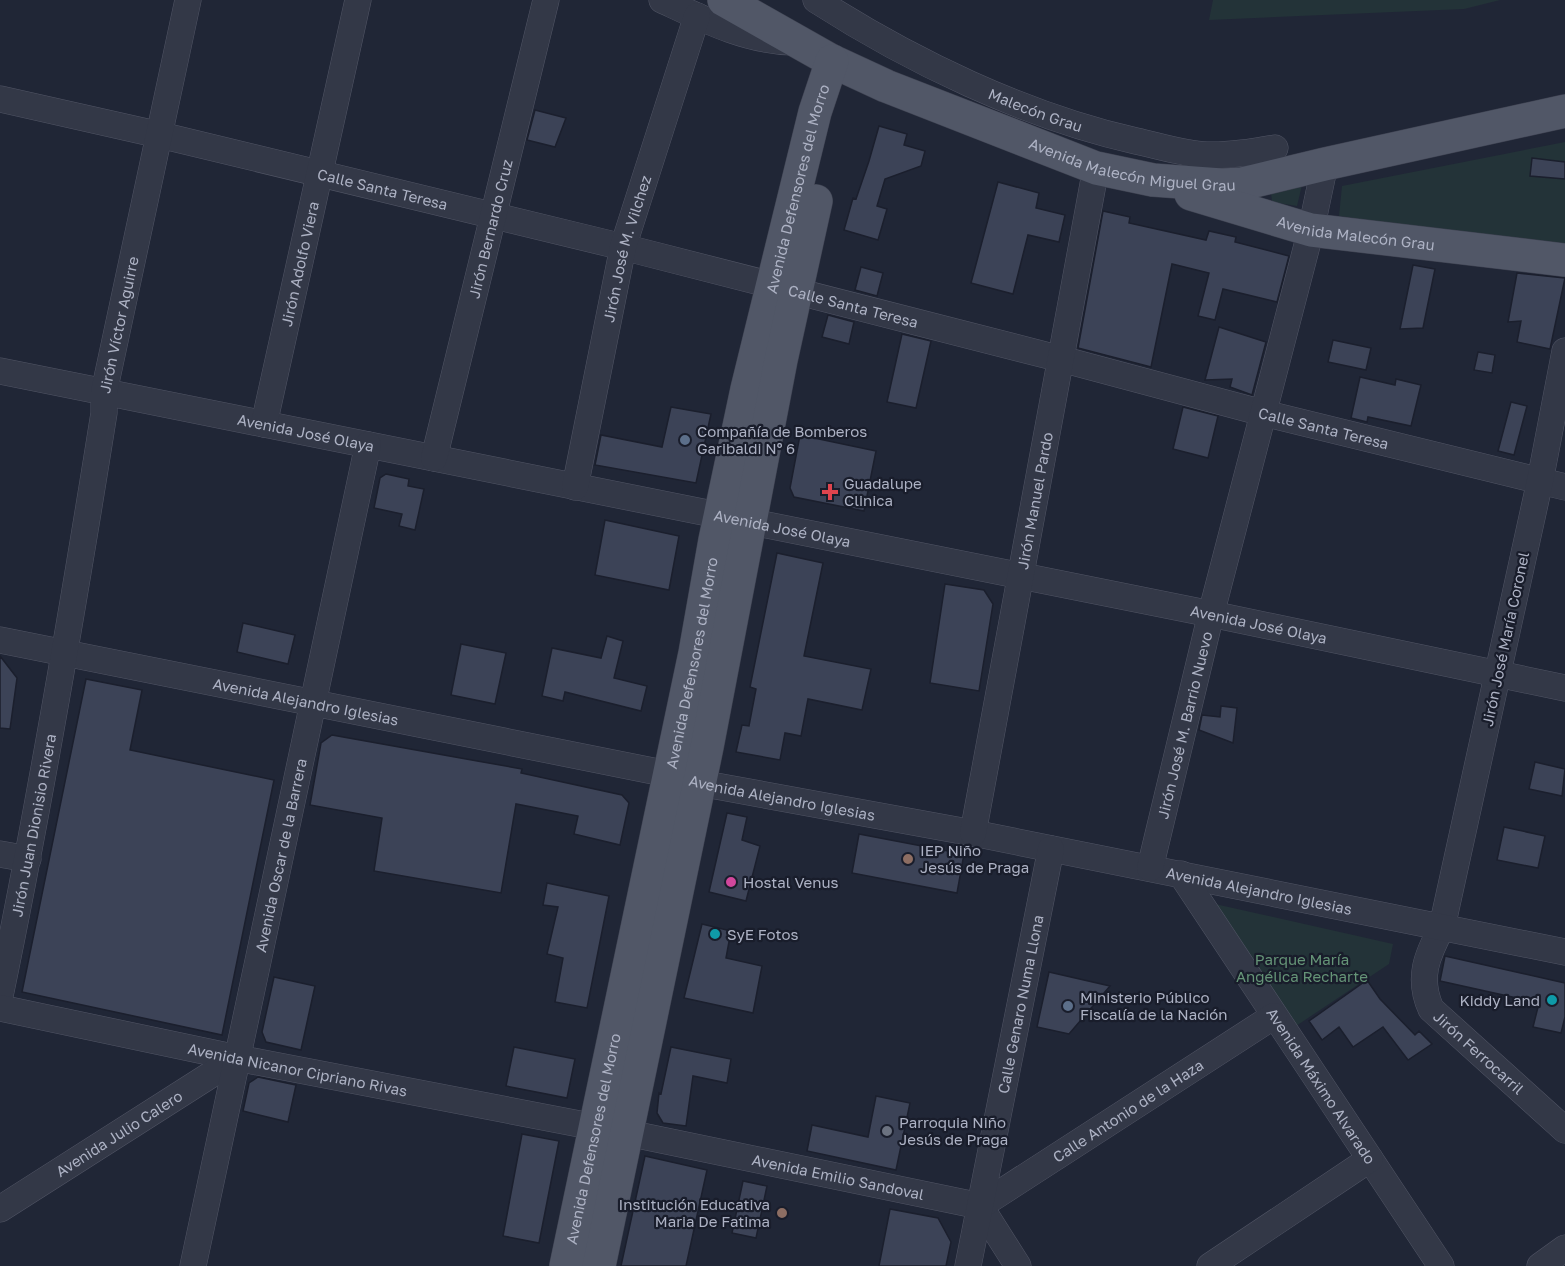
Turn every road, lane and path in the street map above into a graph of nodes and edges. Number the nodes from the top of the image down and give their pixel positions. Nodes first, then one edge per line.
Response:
1 (188, 0) edge
2 (358, 0) edge
3 (546, 0) edge
4 (662, 0) edge
5 (816, 0) edge
6 (711, 8) edge
7 (840, 65) junction
8 (0, 99) edge
9 (1565, 111) edge
10 (160, 135) junction
11 (1275, 148) dead end
12 (1324, 164) junction
13 (1096, 168) junction
14 (320, 173) junction
15 (1153, 180) junction
16 (491, 217) junction
17 (1311, 230) junction
18 (623, 248) junction
19 (1565, 260) edge
20 (784, 288) junction
21 (1565, 351) edge
22 (1061, 359) junction
23 (0, 371) edge
24 (104, 392) junction
25 (1263, 413) junction
26 (264, 424) junction
27 (368, 445) junction
28 (434, 458) junction
29 (1540, 480) junction
30 (575, 487) junction
31 (1565, 487) edge
32 (735, 519) junction
33 (1021, 576) junction
34 (1210, 614) junction
35 (0, 640) edge
36 (66, 653) junction
37 (1496, 675) junction
38 (1565, 688) edge
39 (313, 703) junction
40 (668, 774) junction
41 (699, 782) junction
42 (973, 833) junction
43 (1051, 849) junction
44 (0, 854) edge
45 (28, 859) junction
46 (1150, 868) junction
47 (1180, 874) junction
48 (1442, 927) junction
49 (1565, 952) edge
50 (0, 996) edge
51 (0, 1008) edge
52 (1274, 1016) junction
53 (237, 1058) junction
54 (611, 1130) junction
55 (1565, 1130) edge
56 (1370, 1159) junction
57 (980, 1206) junction
58 (0, 1209) edge
59 (1565, 1248) edge
60 (193, 1266) edge
61 (566, 1266) edge
62 (599, 1266) edge
63 (968, 1266) edge
64 (1018, 1266) edge
65 (1210, 1266) edge
66 (1441, 1266) edge
67 (1540, 1266) edge

1 - 10 street, Jirón Víctor Aguirre
2 - 14 street, Jirón Adolfo Viera
3 - 16 street, Jirón Bernardo Cruz
4 - 6 street
5 - 11 street, Malecón Grau
6 - 7 main road, Avenida Malecón Miguel Grau
6 - 18 street, Jirón José M. Vilchez
7 - 13 main road, Avenida Malecón Miguel Grau
7 - 20 main road, Avenida Defensores del Morro
8 - 10 street, Calle Santa Teresa
9 - 12 main road, Avenida Malecón Miguel Grau
10 - 14 street, Calle Santa Teresa
10 - 24 street, Jirón Víctor Aguirre
12 - 15 main road, Avenida Malecón Miguel Grau
12 - 17 street, Jirón José M. Barrio Nuevo
13 - 15 main road, Avenida Malecón Miguel Grau
13 - 22 street, Jirón Manuel Pardo
14 - 16 street, Calle Santa Teresa
14 - 26 street, Jirón Adolfo Viera
15 - 17 main road, Avenida Malecón Grau
16 - 18 street, Calle Santa Teresa
16 - 28 street, Jirón Bernardo Cruz
17 - 19 main road, Avenida Malecón Grau
17 - 25 street, Jirón José M. Barrio Nuevo
18 - 20 street, Calle Santa Teresa
18 - 30 street, Jirón José M. Vilchez
20 - 22 street, Calle Santa Teresa
20 - 32 main road, Avenida Defensores del Morro
21 - 29 street, Jirón José María Coronel
22 - 25 street, Calle Santa Teresa
22 - 33 street, Jirón Manuel Pardo
23 - 24 street, Avenida José Olaya
24 - 26 street, Avenida José Olaya
24 - 36 street, Jirón Víctor Aguirre
25 - 29 street, Calle Santa Teresa
25 - 34 street, Jirón José M. Barrio Nuevo
26 - 27 street, Avenida José Olaya
27 - 28 street, Avenida José Olaya
27 - 39 street, Avenida Oscar de la Barrera
28 - 30 street, Avenida José Olaya
29 - 31 street, Calle Santa Teresa
29 - 37 street, Jirón José María Coronel
30 - 32 street, Avenida José Olaya
32 - 33 street, Avenida José Olaya
32 - 40 main road, Avenida Defensores del Morro
32 - 41 main road, Avenida Defensores del Morro
33 - 34 street, Avenida José Olaya
33 - 42 street, Jirón Manuel Pardo
34 - 37 street, Avenida José Olaya
34 - 46 street, Jirón José M. Barrio Nuevo
35 - 36 street, Avenida Alejandro Iglesias
36 - 39 street, Avenida Alejandro Iglesias
36 - 45 street, Jirón Juan Dionisio Rivera
37 - 38 street, Avenida José Olaya
37 - 48 street, Jirón José María Coronel
39 - 40 street, Avenida Alejandro Iglesias
39 - 53 street, Avenida Oscar de la Barrera
40 - 41 street, Avenida Alejandro Iglesias
40 - 54 main road, Avenida Defensores del Morro
41 - 42 street, Avenida Alejandro Iglesias
41 - 54 main road, Avenida Defensores del Morro
42 - 43 street, Avenida Alejandro Iglesias
43 - 46 street, Avenida Alejandro Iglesias
43 - 57 street, Calle Genaro Numa Llona
44 - 45 street
45 - 50 street, Jirón Juan Dionisio Rivera
46 - 47 street, Avenida Alejandro Iglesias
47 - 48 street, Avenida Alejandro Iglesias
47 - 52 street, Avenida Máximo Alvarado
48 - 49 street, Avenida Alejandro Iglesias
48 - 55 street, Jirón Ferrocarril
51 - 53 street, Avenida Nicanor Cipriano Rivas
52 - 56 street, Avenida Máximo Alvarado
52 - 57 street, Calle Antonio de la Haza
53 - 54 street, Avenida Nicanor Cipriano Rivas
53 - 58 street, Avenida Julio Calero
53 - 60 street, Avenida Oscar de la Barrera
54 - 57 street, Avenida Emilio Sandoval
54 - 61 main road, Avenida Defensores del Morro
54 - 62 main road, Avenida Defensores del Morro
56 - 65 street
56 - 66 street, Avenida Máximo Alvarado
57 - 63 street, Calle Genaro Numa Llona
57 - 64 street
59 - 67 street

